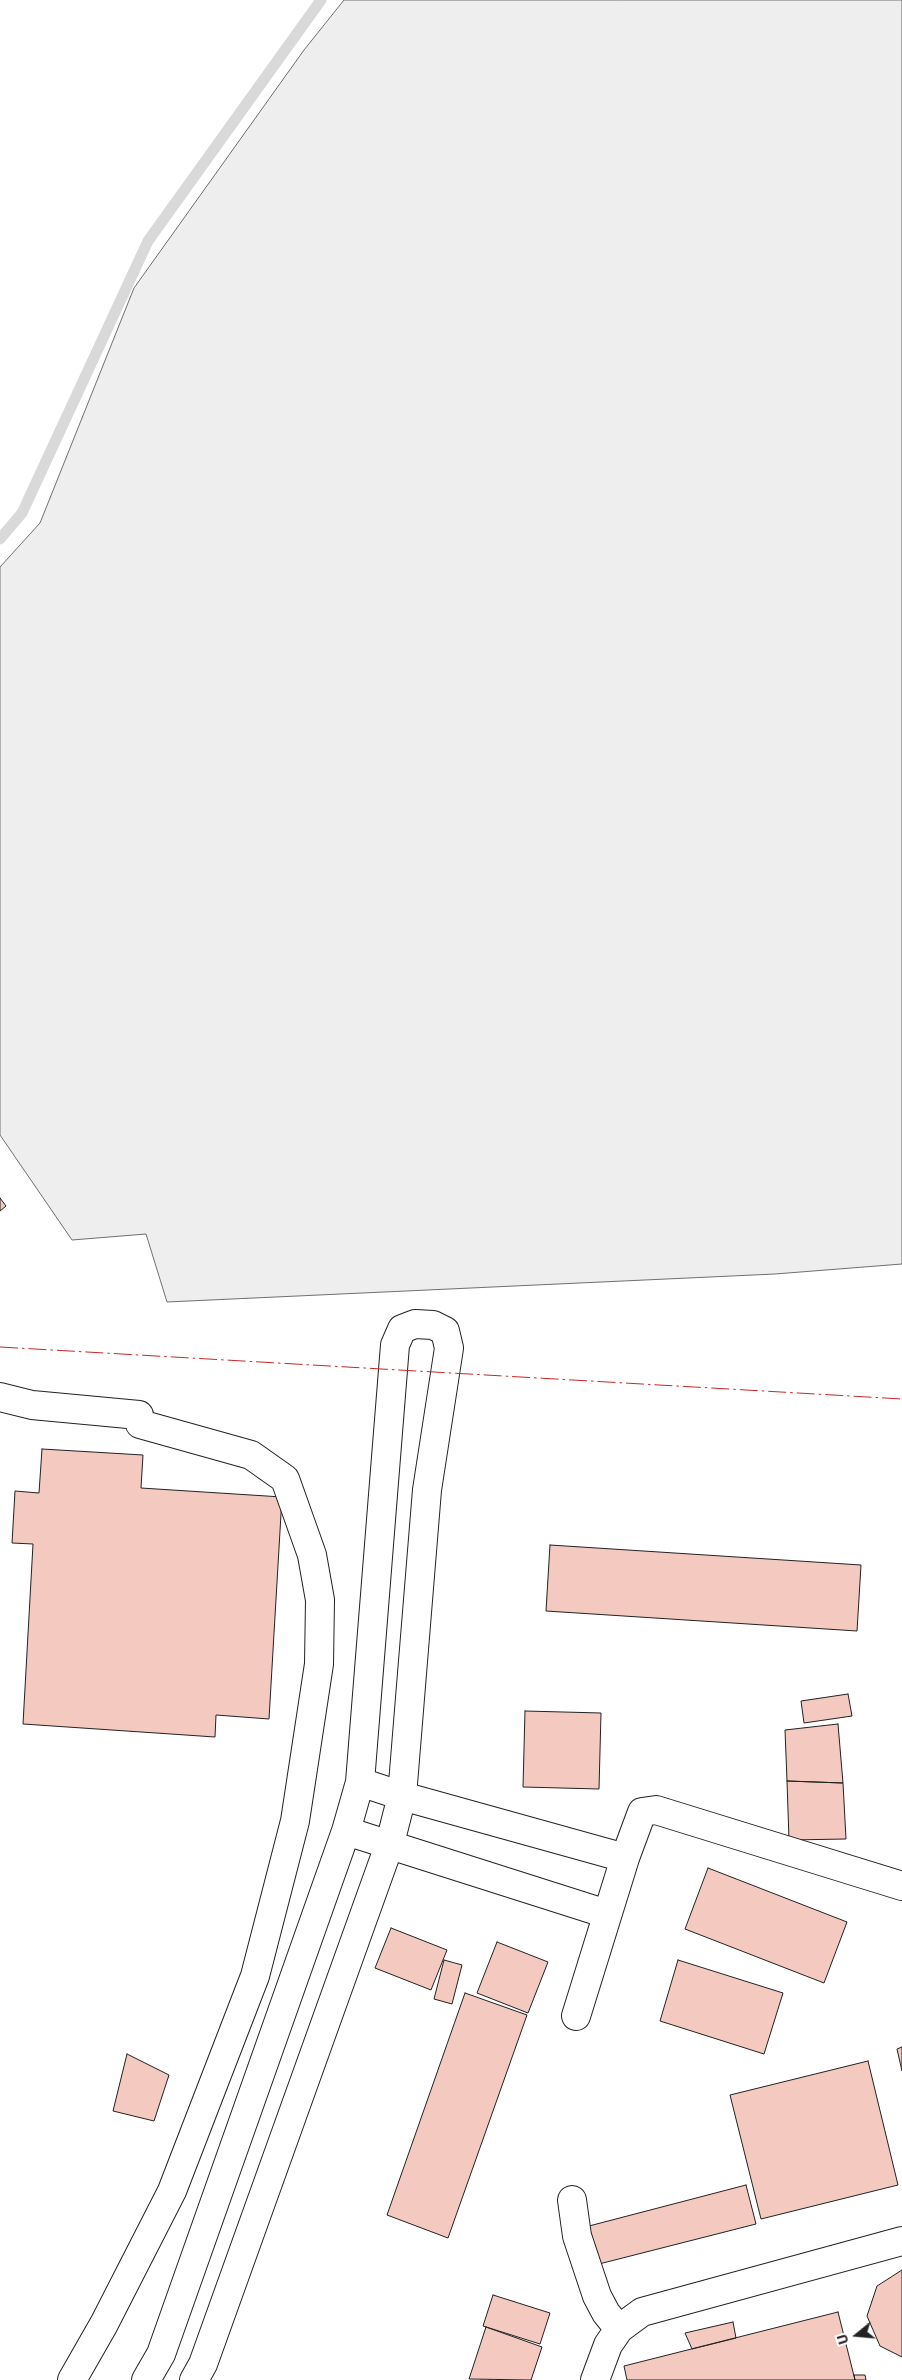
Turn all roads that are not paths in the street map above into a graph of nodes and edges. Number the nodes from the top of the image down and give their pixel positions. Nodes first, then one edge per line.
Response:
1 (0, 1397) edge
2 (360, 1782) junction
3 (402, 1796) junction
4 (346, 1831) junction
5 (390, 1843) junction
6 (625, 1858) junction
7 (902, 1886) edge
8 (607, 1914) junction
9 (576, 2016) dead end
10 (572, 2200) dead end
11 (902, 2241) edge
12 (619, 2328) junction
13 (72, 2380) edge
14 (146, 2380) edge
15 (194, 2380) edge
16 (595, 2380) edge

1 - 13 lane
2 - 3 lane
2 - 3 lane
2 - 4 lane
3 - 5 lane
3 - 6 lane
4 - 5 lane
4 - 14 lane
5 - 8 lane
5 - 15 lane
6 - 7 lane
6 - 8 lane
8 - 9 lane
10 - 12 lane
11 - 12 lane
12 - 16 lane

